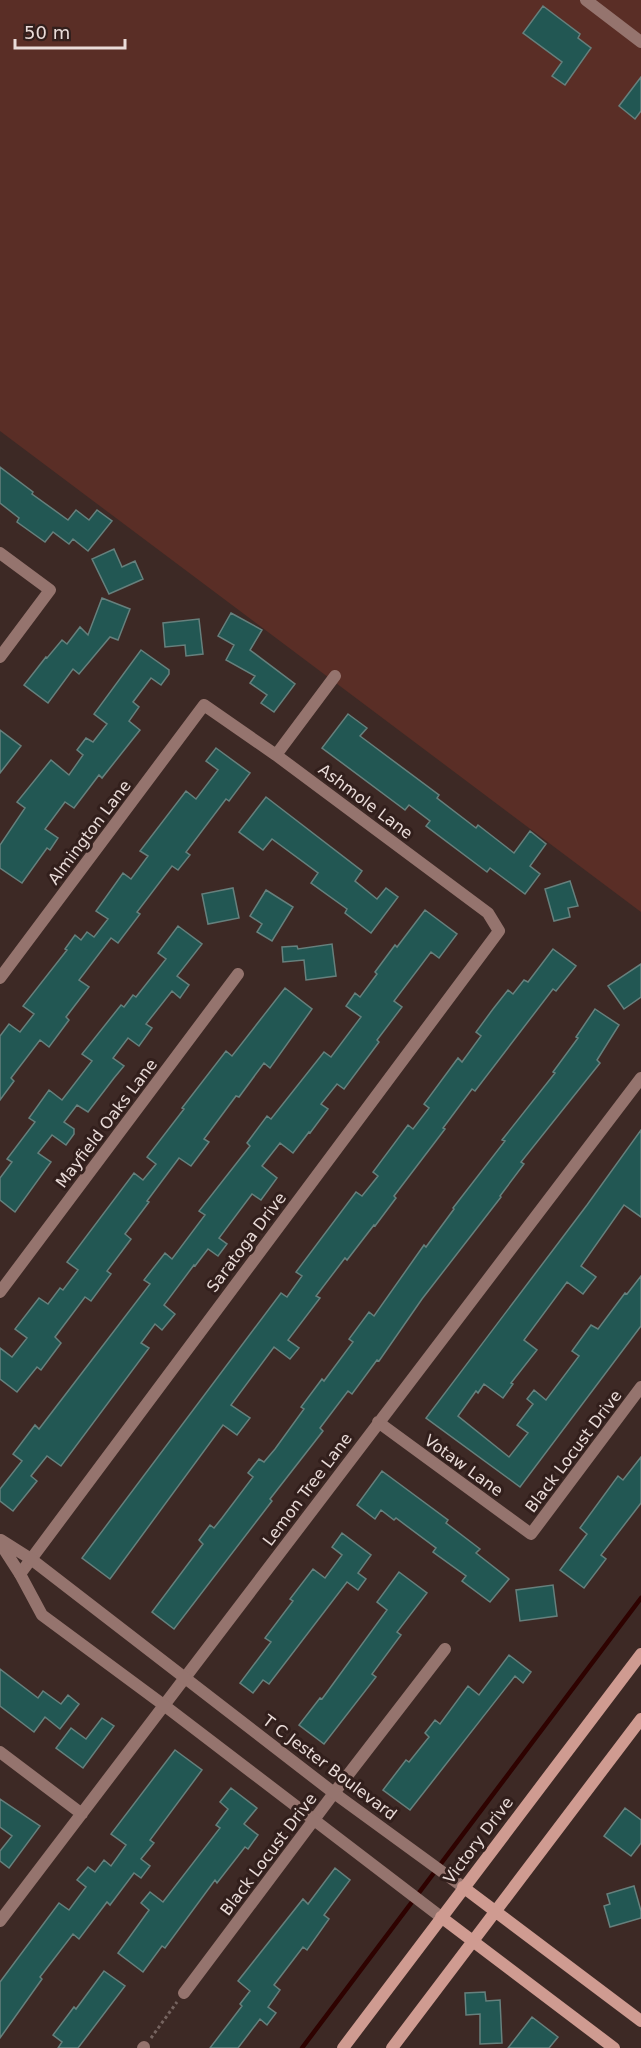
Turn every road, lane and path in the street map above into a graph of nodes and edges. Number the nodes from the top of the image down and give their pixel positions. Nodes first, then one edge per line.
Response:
1 (586, 0) edge
2 (641, 42) edge
3 (0, 553) edge
4 (0, 657) edge
5 (335, 676) dead end
6 (204, 705) joint
7 (276, 755) junction
8 (500, 931) joint
9 (238, 974) dead end
10 (0, 978) edge
11 (641, 1078) edge
12 (0, 1292) edge
13 (641, 1387) edge
14 (378, 1422) junction
15 (531, 1534) joint
16 (0, 1541) edge
17 (31, 1559) junction
18 (20, 1574) junction
19 (445, 1649) dead end
20 (641, 1654) edge
21 (186, 1678) junction
22 (165, 1706) junction
23 (641, 1719) edge
24 (0, 1752) edge
25 (334, 1793) junction
26 (82, 1814) junction
27 (314, 1820) junction
28 (463, 1887) junction
29 (496, 1911) junction
30 (441, 1917) junction
31 (0, 1922) edge
32 (472, 1942) junction
33 (184, 1994) joint
34 (641, 2021) edge
35 (143, 2048) edge
36 (343, 2048) edge
37 (392, 2048) edge
38 (614, 2048) edge

1 - 2 street
3 - 4 street
5 - 7 street
6 - 7 street, Ashmole Lane
6 - 10 street, Almington Lane
7 - 8 street, Ashmole Lane
8 - 17 street, Saratoga Drive
9 - 12 street, Mayfield Oaks Lane
11 - 14 street, Lemon Tree Lane
13 - 15 street, Black Locust Drive
14 - 15 street, Votaw Lane
14 - 21 street, Lemon Tree Lane
16 - 17 street, T C Jester Boulevard
16 - 18 street, T C Jester Boulevard
17 - 18 street, Saratoga Drive
17 - 21 street, T C Jester Boulevard
18 - 22 street, T C Jester Boulevard
19 - 25 street, Black Locust Drive
20 - 28 main road, Victory Drive
21 - 22 street, Lemon Tree Lane
21 - 25 street, T C Jester Boulevard
22 - 26 street, Lemon Tree Lane
22 - 27 street, T C Jester Boulevard
23 - 29 main road
24 - 26 street
25 - 27 street, Black Locust Drive
25 - 28 street, T C Jester Boulevard
26 - 31 street, Lemon Tree Lane
27 - 30 street, T C Jester Boulevard
27 - 33 street, Black Locust Drive
28 - 29 main road, T C Jester Boulevard
28 - 30 main road, Victory Drive
29 - 32 main road
29 - 34 main road, T C Jester Boulevard
30 - 32 main road, T C Jester Boulevard
30 - 36 main road, Victory Drive
32 - 37 main road
32 - 38 main road, T C Jester Boulevard
33 - 35 path

